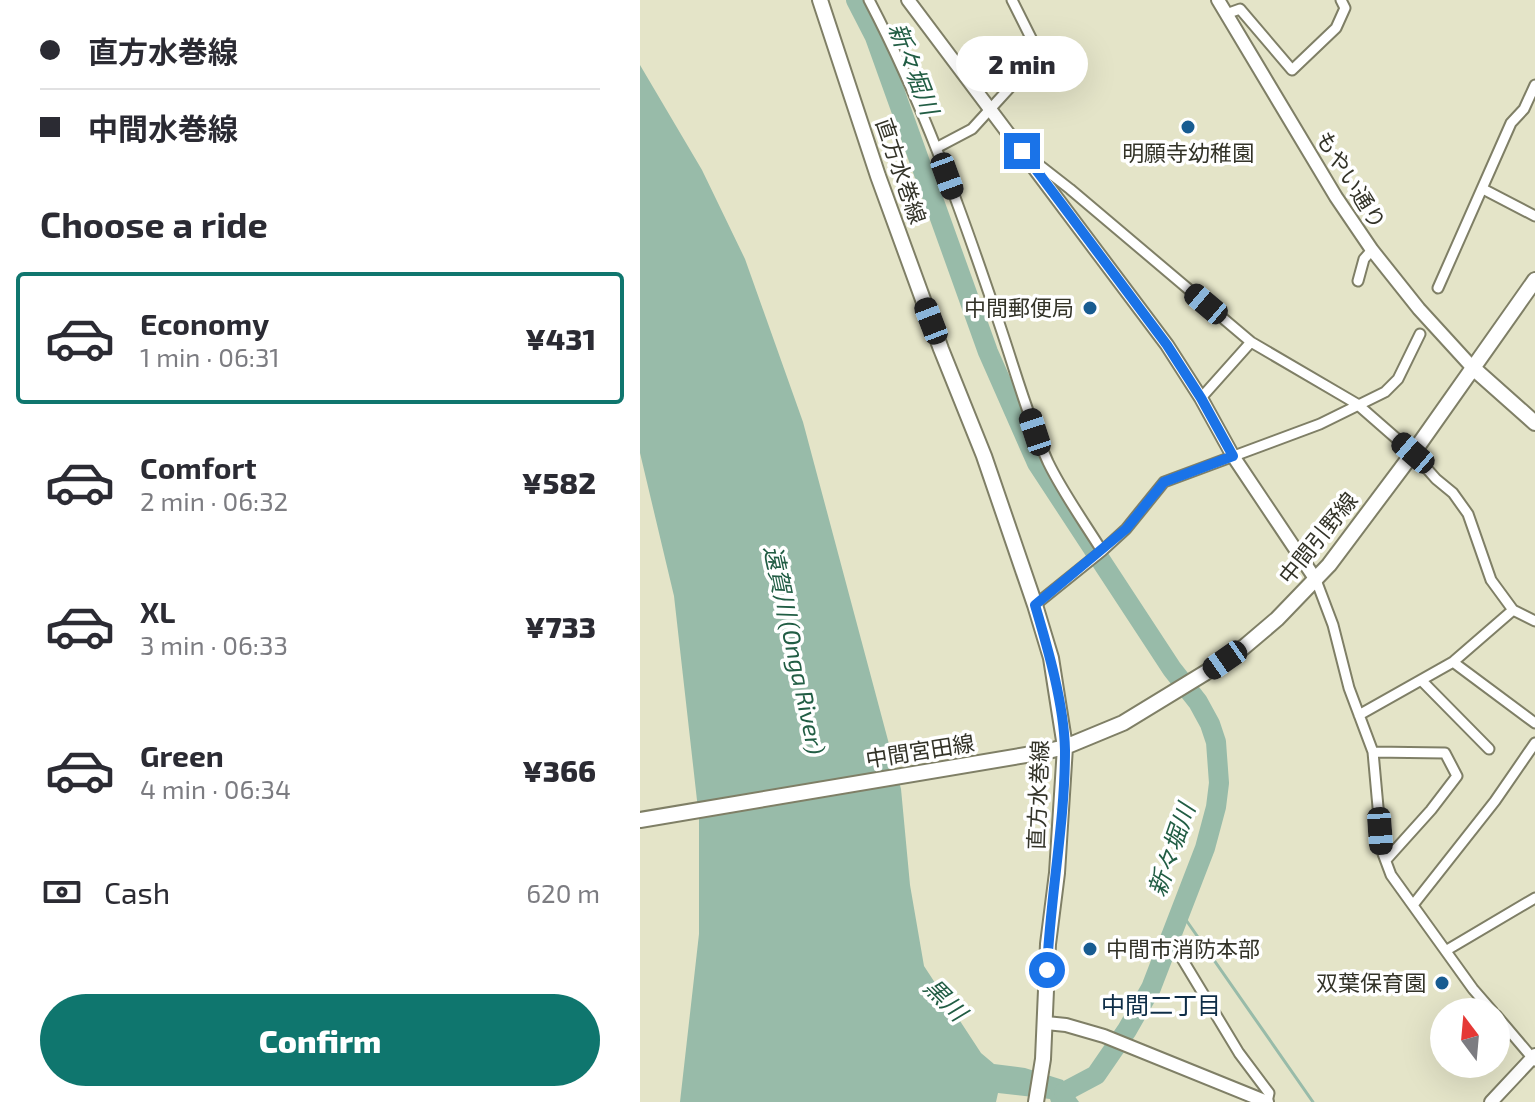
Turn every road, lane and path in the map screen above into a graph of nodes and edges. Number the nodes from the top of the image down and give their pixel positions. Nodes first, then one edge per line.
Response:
1 (820, 0) edge
2 (869, 0) edge
3 (908, 0) edge
4 (1012, 0) edge
5 (1218, 0) edge
6 (1341, 0) edge
7 (1226, 14) junction
8 (1535, 85) edge
9 (988, 109) junction
10 (936, 148) junction
11 (1022, 151) junction
12 (1483, 189) junction
13 (1535, 216) edge
14 (1372, 250) junction
15 (1535, 280) edge
16 (1358, 281) dead end
17 (1438, 288) dead end
18 (1529, 301) edge
19 (1420, 334) dead end
20 (1251, 342) junction
21 (1472, 367) junction
22 (1201, 398) junction
23 (1357, 404) junction
24 (1535, 423) edge
25 (1413, 453) junction
26 (1233, 456) junction
27 (1102, 551) junction
28 (1316, 580) junction
29 (1035, 605) junction
30 (1513, 610) junction
31 (1535, 621) edge
32 (1453, 662) junction
33 (1421, 680) junction
34 (1359, 715) junction
35 (1535, 723) edge
36 (1535, 743) edge
37 (1065, 747) junction
38 (1489, 749) dead end
39 (1373, 752) junction
40 (1525, 759) junction
41 (1535, 765) edge
42 (640, 820) edge
43 (1386, 860) junction
44 (1535, 898) edge
45 (1413, 905) junction
46 (1447, 950) junction
47 (1181, 957) dead end
48 (1481, 998) edge
49 (1046, 1023) junction
50 (1510, 1032) edge
51 (1534, 1058) edge
52 (1036, 1102) edge
53 (1267, 1102) edge
54 (1491, 1102) edge

1 - 29 main road, 直方水巻線
2 - 10 street
3 - 9 street
4 - 9 street
5 - 7 street, もやい通り
6 - 7 street
7 - 14 street, もやい通り
8 - 12 street
9 - 10 street
9 - 11 street
10 - 27 street
11 - 20 street
11 - 22 street
12 - 13 street
12 - 17 street
14 - 16 street
14 - 21 street, もやい通り
15 - 18 main road, 中間引野線
18 - 21 main road, 中間引野線
19 - 23 street
20 - 22 street
20 - 23 street
21 - 24 main road
21 - 25 main road, 中間引野線
22 - 26 street
23 - 25 street
23 - 26 street
25 - 28 main road, 中間引野線
25 - 30 street
26 - 27 street
26 - 28 street
27 - 29 street
28 - 34 street
28 - 37 main road, 中間引野線
29 - 37 main road, 直方水巻線
30 - 31 street
30 - 32 street
32 - 33 street
32 - 35 street
33 - 34 street
33 - 38 street
34 - 39 street
36 - 40 street
37 - 42 main road, 中間宮田線
37 - 49 main road, 直方水巻線
39 - 43 street
39 - 43 street
40 - 41 street
40 - 45 street
43 - 45 street
44 - 46 street
45 - 46 street
46 - 48 street
47 - 53 street
49 - 52 main road, 直方水巻線
49 - 53 street
50 - 51 street
51 - 54 street

